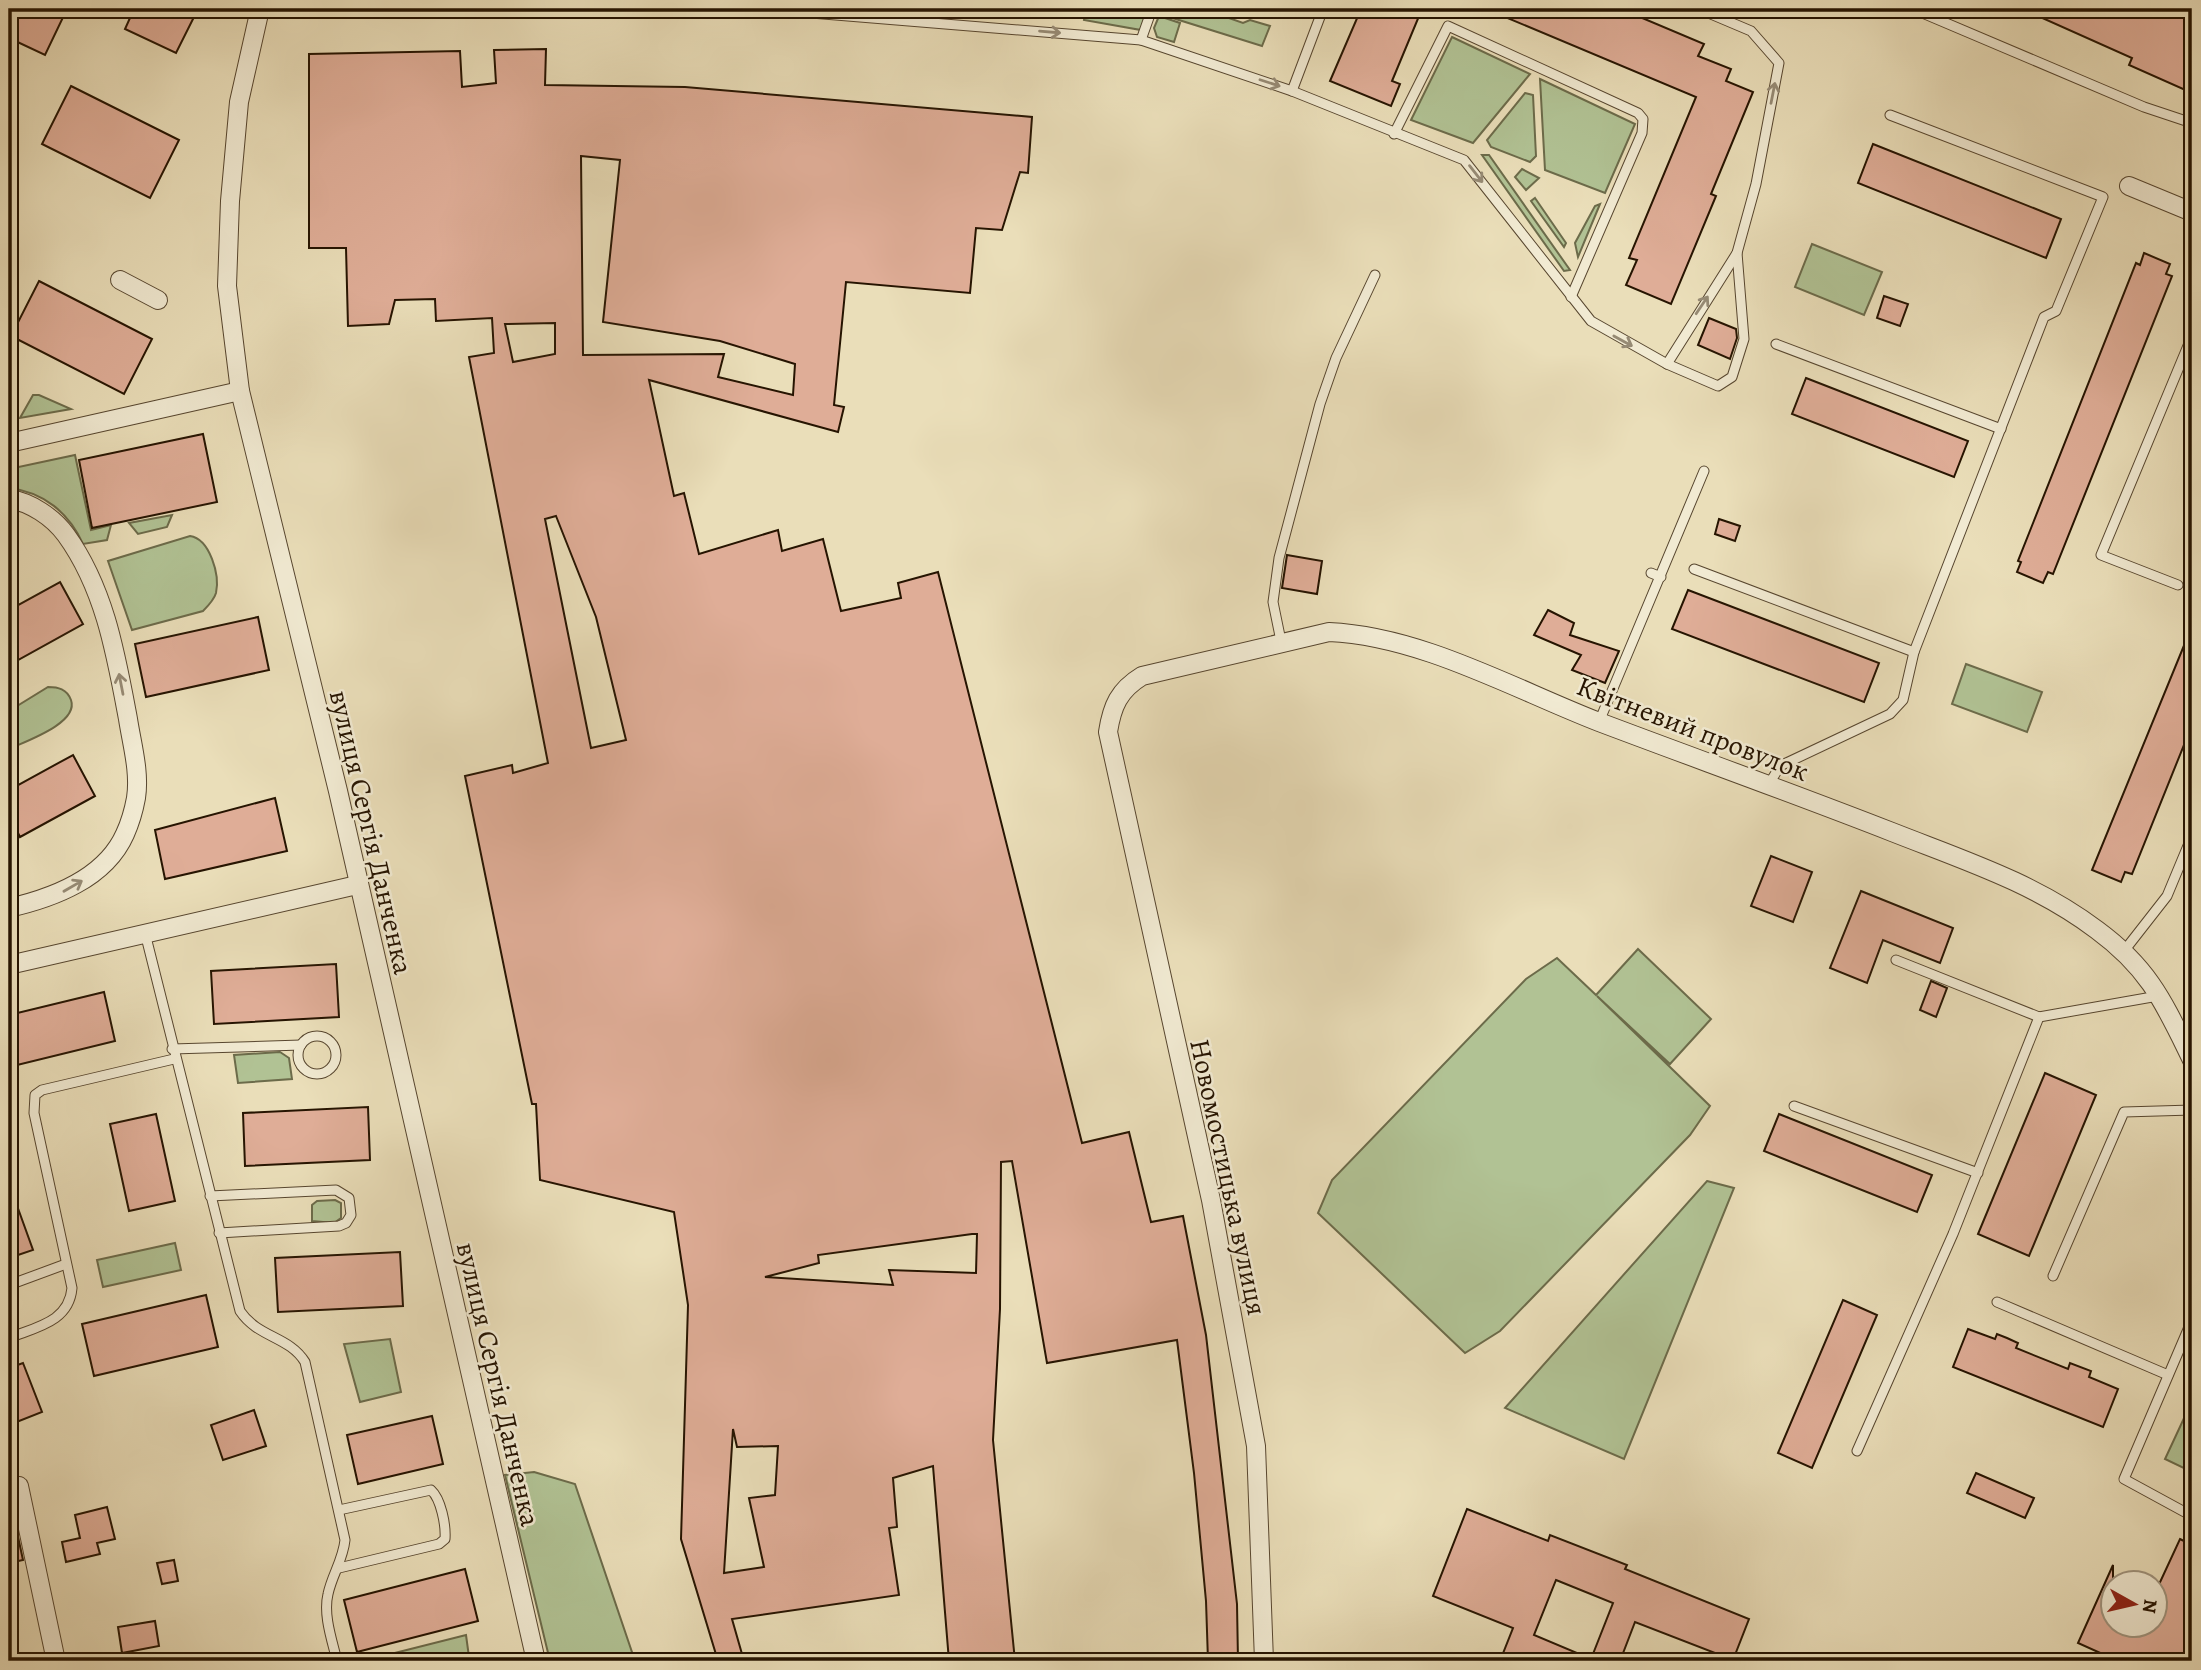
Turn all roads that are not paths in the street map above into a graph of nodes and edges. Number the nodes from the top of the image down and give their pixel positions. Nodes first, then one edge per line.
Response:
1 (260, 9) edge
2 (762, 9) edge
3 (774, 9) edge
4 (919, 9) edge
5 (1152, 9) edge
6 (1323, 9) edge
7 (1699, 9) edge
8 (1913, 9) edge
9 (914, 21) junction
10 (1141, 40) junction
11 (1292, 91) junction
12 (1890, 116) dead end
13 (2192, 123) edge
14 (1394, 134) junction
15 (2129, 186) dead end
16 (2192, 212) edge
17 (1737, 253) junction
18 (1375, 275) dead end
19 (120, 280) dead end
20 (1571, 298) junction
21 (158, 300) dead end
22 (2192, 336) edge
23 (1776, 344) dead end
24 (1667, 364) junction
25 (240, 391) junction
26 (2001, 429) junction
27 (9, 443) edge
28 (1704, 471) dead end
29 (9, 499) edge
30 (1694, 569) dead end
31 (1651, 573) dead end
32 (1661, 577) junction
33 (2178, 585) dead end
34 (1281, 641) junction
35 (1914, 652) junction
36 (1112, 709) joint
37 (1599, 722) junction
38 (1769, 784) junction
39 (2192, 836) edge
40 (357, 885) junction
41 (9, 908) edge
42 (145, 932) junction
43 (2124, 951) junction
44 (1896, 960) dead end
45 (9, 965) edge
46 (2161, 996) junction
47 (2039, 1017) junction
48 (301, 1045) junction
49 (173, 1054) junction
50 (2192, 1060) edge
51 (1794, 1107) dead end
52 (2192, 1110) edge
53 (1978, 1172) junction
54 (210, 1196) junction
55 (219, 1233) junction
56 (66, 1264) junction
57 (2053, 1276) dead end
58 (9, 1286) edge
59 (1997, 1302) dead end
60 (2192, 1320) edge
61 (9, 1338) edge
62 (2168, 1375) junction
63 (1857, 1451) dead end
64 (9, 1489) edge
65 (339, 1510) junction
66 (2192, 1516) edge
67 (339, 1568) junction
68 (56, 1661) edge
69 (337, 1661) edge
70 (536, 1661) edge
71 (1264, 1661) edge

1 - 25 street, вулиця Сергія Данченка
2 - 3 lane
3 - 9 lane
4 - 9 lane
5 - 10 lane
6 - 11 lane
17 -> 7 lane
8 - 13 lane
9 -> 10 lane
10 -> 11 lane
11 - 14 lane
12 - 26 lane
14 -> 20 lane
14 - 20 lane
15 - 16 street
24 -> 17 lane
17 - 24 lane
18 - 34 lane
19 - 21 street
20 -> 24 lane
22 - 33 lane
23 - 26 lane
25 - 27 street
25 - 40 street, вулиця Сергія Данченка
26 - 35 lane
28 - 32 lane
41 -> 29 street
30 - 35 lane
31 - 32 lane
32 - 37 lane
34 - 36 street, Квітневий провулок
34 - 37 street, Квітневий провулок
35 - 38 lane
36 - 71 street, Новомостицька вулиця
37 - 38 street, Квітневий провулок
38 - 43 street, Квітневий провулок
39 - 43 lane
40 - 42 street
40 - 70 street, вулиця Сергія Данченка
42 - 45 street
42 - 49 lane
43 - 46 street, Квітневий провулок
44 - 47 lane
46 - 47 lane
46 - 50 street, Квітневий провулок
47 - 53 lane
48 - 48 lane
48 - 49 lane
49 - 54 lane
49 - 56 lane
51 - 53 lane
52 - 57 lane
53 - 63 lane
54 - 55 lane
54 - 55 lane
55 - 65 lane
56 - 58 lane
56 - 61 lane
59 - 62 lane
60 - 62 lane
62 - 66 lane
64 - 68 street
65 - 67 lane
65 - 67 lane
67 - 69 lane

